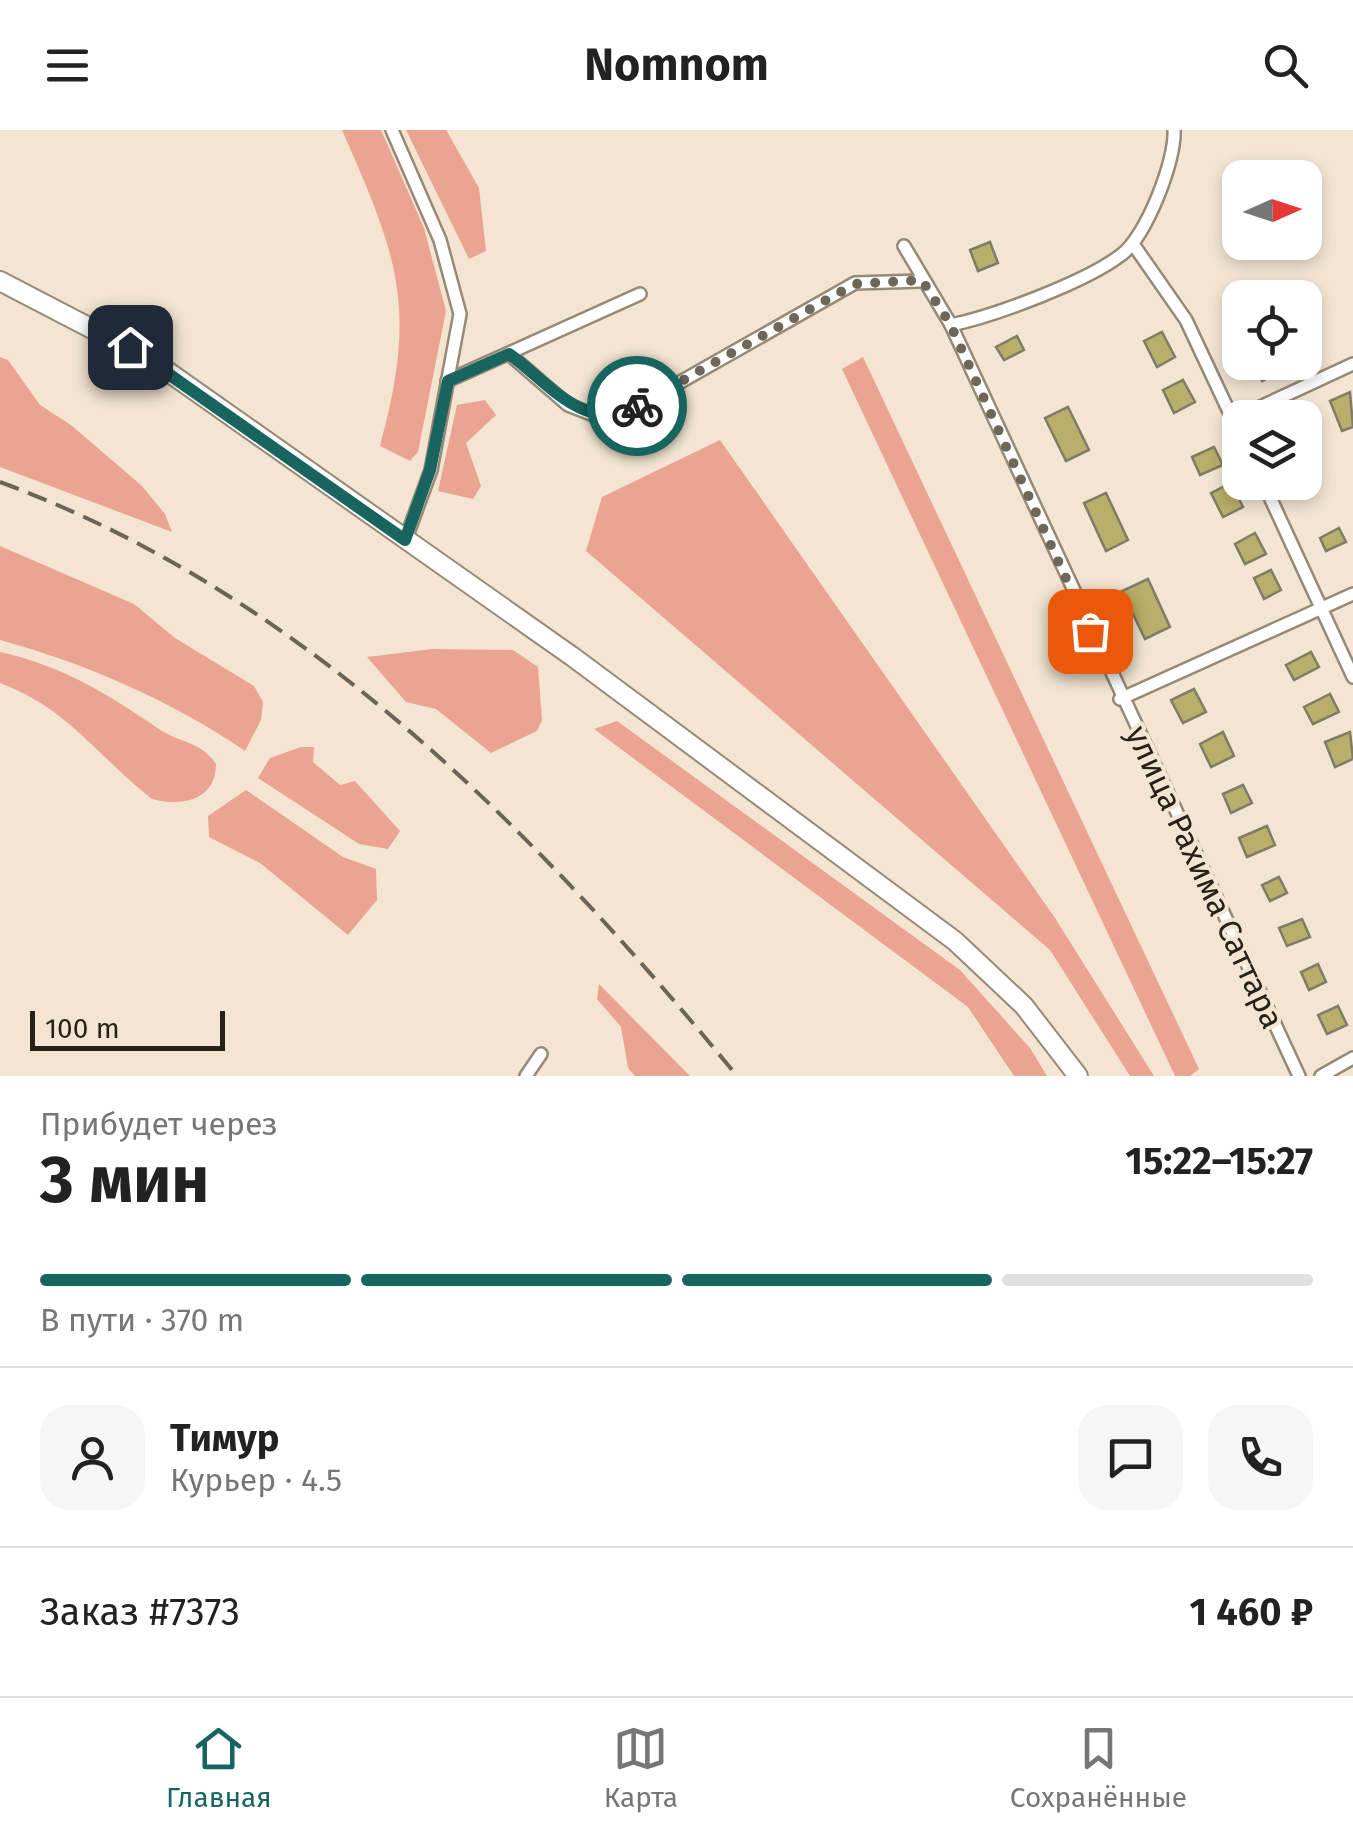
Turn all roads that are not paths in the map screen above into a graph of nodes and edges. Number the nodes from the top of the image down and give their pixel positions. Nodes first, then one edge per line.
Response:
1 (392, 130) edge
2 (1174, 130) edge
3 (1133, 244) junction
4 (904, 246) dead end
5 (0, 280) edge
6 (922, 280) junction
7 (640, 294) dead end
8 (950, 324) junction
9 (509, 354) junction
10 (1353, 364) edge
11 (448, 381) junction
12 (1223, 400) edge
13 (1275, 400) edge
14 (1271, 500) edge
15 (405, 540) junction
16 (1353, 594) edge
17 (1322, 609) junction
18 (1353, 677) edge
19 (1120, 699) junction
20 (540, 1054) dead end
21 (1353, 1058) edge
22 (526, 1076) edge
23 (1078, 1076) edge
24 (1299, 1076) edge
25 (1321, 1076) edge

1 - 11 street
2 - 3 street
3 - 8 street
3 - 12 street
4 - 6 street, улица Рахима Саттара
5 - 15 main road
6 - 8 street, улица Рахима Саттара
6 - 9 street
7 - 9 street
8 - 19 street, улица Рахима Саттара
9 - 11 street
10 - 13 street
11 - 15 street
14 - 17 street
15 - 23 main road
16 - 17 street
17 - 18 street
17 - 19 street
19 - 24 street, улица Рахима Саттара
20 - 22 street
21 - 25 street

